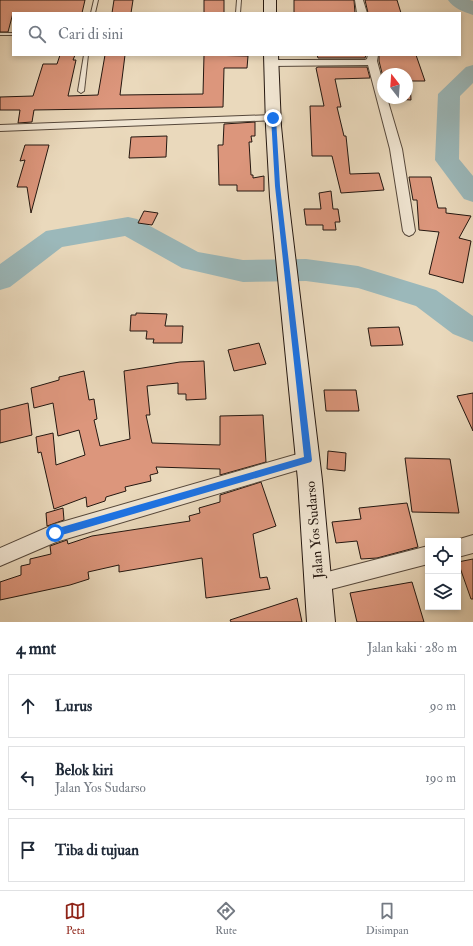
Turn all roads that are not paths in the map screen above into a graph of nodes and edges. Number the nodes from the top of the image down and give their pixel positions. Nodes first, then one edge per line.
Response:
1 (96, 0) edge
2 (239, 0) edge
3 (270, 0) edge
4 (359, 0) edge
5 (93, 12) edge
6 (238, 12) edge
7 (270, 12) edge
8 (362, 12) edge
9 (0, 34) edge
10 (12, 34) edge
11 (86, 56) edge
12 (372, 58) edge
13 (271, 59) edge
14 (81, 91) dead end
15 (273, 118) junction
16 (0, 128) edge
17 (409, 231) dead end
18 (308, 460) junction
19 (473, 544) edge
20 (461, 547) edge
21 (425, 556) edge
22 (0, 557) edge
23 (320, 582) junction
24 (321, 622) edge

1 - 5 lane
2 - 6 lane
3 - 7 street
4 - 8 street
9 - 10 lane
11 - 14 lane
12 - 13 street
12 - 17 street
13 - 15 street, Jalan Yos Sudarso
15 - 16 street
15 - 18 street, Jalan Yos Sudarso
18 - 22 street
18 - 23 street, Jalan Yos Sudarso
19 - 20 street
21 - 23 street
23 - 24 street, Jalan Yos Sudarso

